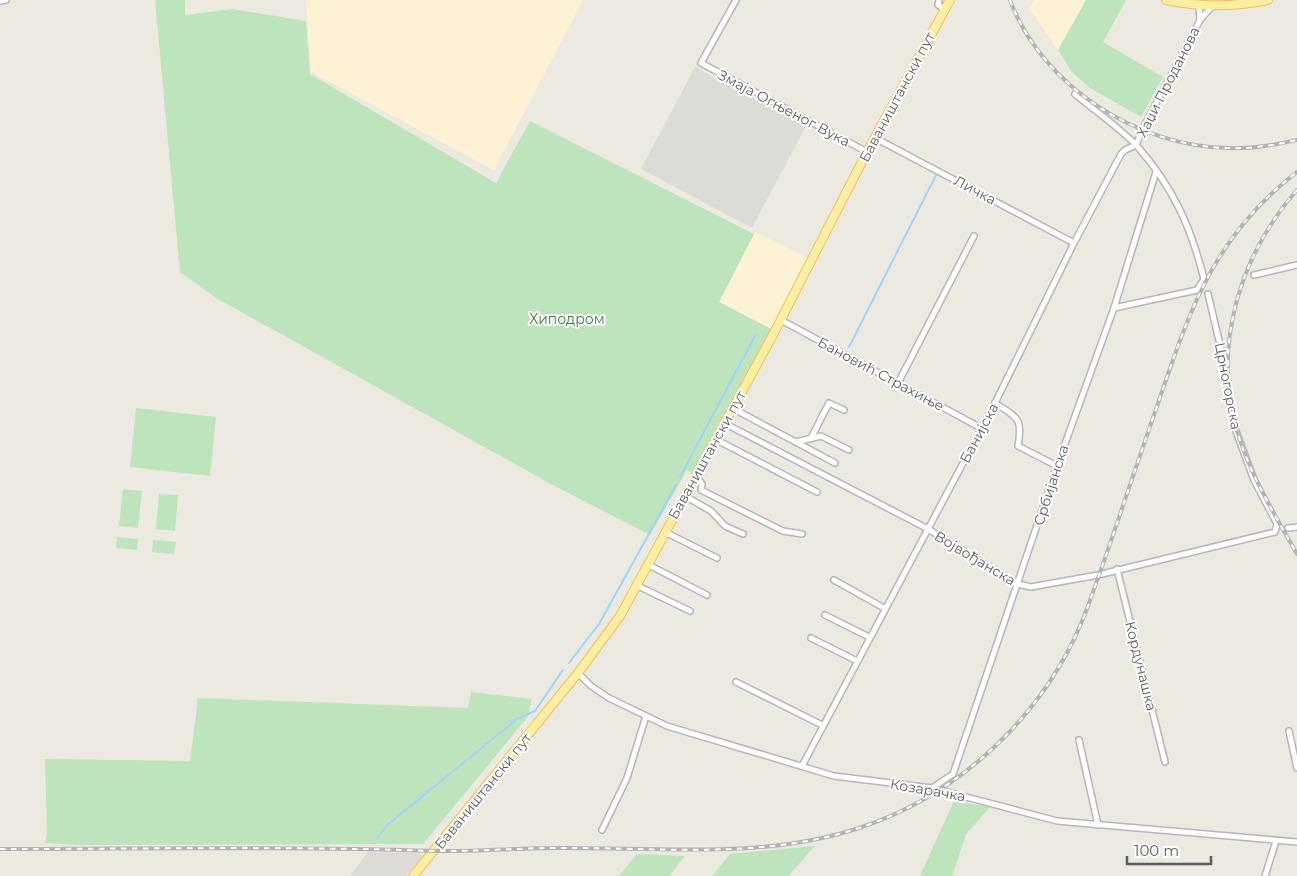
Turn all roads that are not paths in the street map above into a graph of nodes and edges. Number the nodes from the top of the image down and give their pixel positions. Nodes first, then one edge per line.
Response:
1 (0, 0) edge
2 (6, 0) edge
3 (736, 0) edge
4 (939, 0) edge
5 (950, 0) edge
6 (1166, 0) edge
7 (1268, 0) edge
8 (1199, 6) junction
9 (1212, 6) junction
10 (944, 10) junction
11 (1200, 20) junction
12 (1075, 94) dead end
13 (875, 138) junction
14 (1136, 145) junction
15 (867, 152) junction
16 (1156, 172) junction
17 (974, 236) dead end
18 (1074, 243) junction
19 (1297, 265) edge
20 (1254, 275) dead end
21 (1208, 294) dead end
22 (1114, 308) junction
23 (781, 320) junction
24 (898, 383) junction
25 (994, 403) junction
26 (732, 408) junction
27 (844, 410) dead end
28 (724, 423) junction
29 (981, 428) junction
30 (810, 438) junction
31 (715, 439) junction
32 (795, 442) junction
33 (849, 450) dead end
34 (835, 463) dead end
35 (1056, 466) junction
36 (696, 476) junction
37 (817, 492) dead end
38 (685, 496) junction
39 (1297, 527) edge
40 (1288, 528) dead end
41 (928, 529) junction
42 (1277, 531) joint
43 (665, 532) junction
44 (743, 534) dead end
45 (802, 534) dead end
46 (717, 558) dead end
47 (649, 565) junction
48 (1117, 569) junction
49 (834, 580) dead end
50 (1018, 584) junction
51 (638, 586) junction
52 (707, 595) dead end
53 (884, 608) junction
54 (690, 611) dead end
55 (825, 615) dead end
56 (811, 638) dead end
57 (869, 638) junction
58 (856, 661) junction
59 (578, 673) junction
60 (736, 682) dead end
61 (646, 716) junction
62 (822, 725) junction
63 (1289, 731) dead end
64 (1079, 740) dead end
65 (1165, 762) dead end
66 (802, 766) junction
67 (1297, 768) edge
68 (932, 788) junction
69 (1098, 825) junction
70 (602, 830) dead end
71 (1276, 841) junction
72 (1297, 842) edge
73 (413, 876) edge
74 (1265, 876) edge

1 - 2 street
3 - 15 street, Змаја Огњеног Вука
4 - 10 street
5 - 10 main road, Баваништански пут
6 - 8 main road
7 - 9 main road
8 - 9 main road
8 - 11 street
9 - 11 street, Хаџи Проданова
10 - 13 main road, Баваништански пут
11 - 14 street, Хаџи Проданова
12 - 14 street
13 - 15 main road, Баваништански пут
13 - 18 street, Личка
14 - 16 street
14 - 18 street, Банијска
15 - 23 main road, Баваништански пут
16 - 22 street, Србијанска
16 - 22 street
17 - 24 street
18 - 25 street, Банијска
19 - 20 street
21 - 42 street, Црногорска
22 - 35 street, Србијанска
23 - 24 street, Бановић Страхиње
23 - 26 main road, Баваништански пут
24 - 29 street, Бановић Страхиње
25 - 29 street, Банијска
25 - 35 street
26 - 28 main road, Баваништански пут
26 - 32 street
27 - 30 street
28 - 31 main road, Баваништански пут
28 - 41 street, Војвођанска
29 - 41 street, Банијска
30 - 32 street
30 - 33 street
31 - 36 main road, Баваништански пут
31 - 37 street
32 - 34 street
35 - 50 street, Србијанска
36 - 38 main road, Баваништански пут
36 - 45 street
38 - 43 main road, Баваништански пут
38 - 44 street
39 - 40 street
41 - 50 street, Војвођанска
41 - 53 street, Банијска
42 - 48 street, Војвођанска
43 - 46 street
43 - 47 main road, Баваништански пут
47 - 51 main road, Баваништански пут
47 - 52 street
48 - 50 street, Војвођанска
48 - 65 street, Кордунашка
49 - 53 street
50 - 68 street, Србијанска
51 - 54 street
51 - 59 main road, Баваништански пут
53 - 57 street, Банијска
55 - 57 street
56 - 58 street
57 - 58 street, Банијска
58 - 62 street, Банијска
59 - 61 street, Козарачка
59 - 73 main road, Баваништански пут
60 - 62 street
61 - 66 street, Козарачка
61 - 70 street
62 - 66 street, Банијска
63 - 67 street
64 - 69 street
66 - 68 street, Козарачка
68 - 69 street, Козарачка
69 - 71 street, Козарачка
71 - 72 street, Козарачка
71 - 74 street

